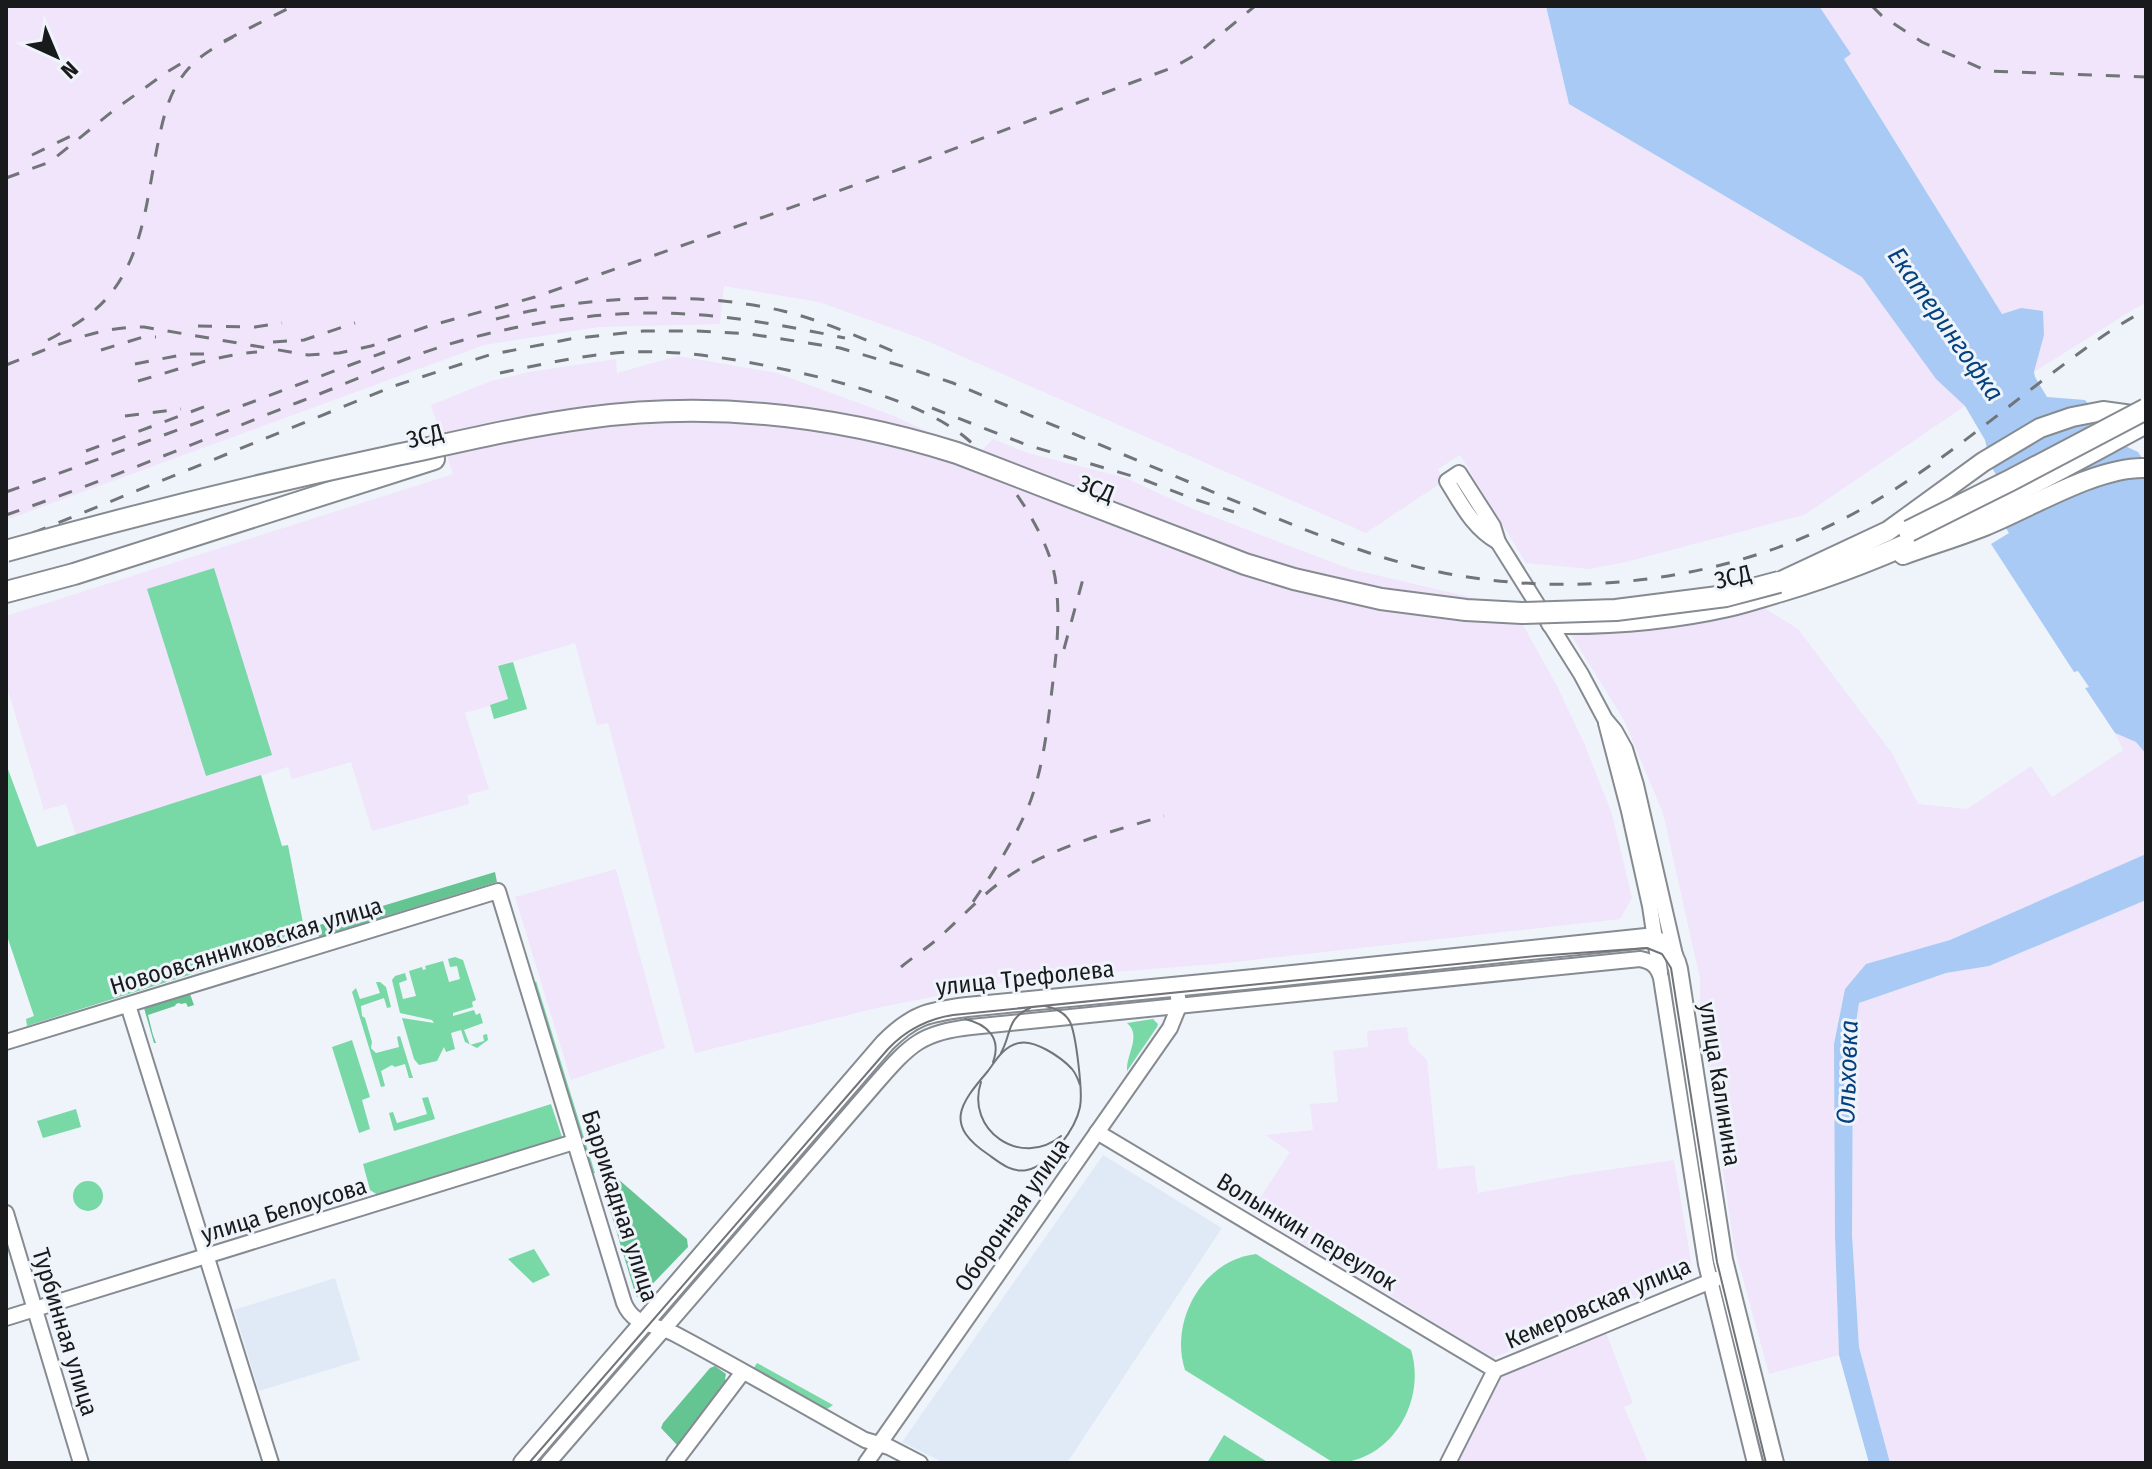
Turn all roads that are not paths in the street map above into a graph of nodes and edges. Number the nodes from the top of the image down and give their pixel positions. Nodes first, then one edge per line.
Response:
1 (2146, 409) edge
2 (2146, 420) edge
3 (2146, 468) edge
4 (1498, 542) dead end
5 (6, 551) edge
6 (1824, 578) junction
7 (1779, 582) junction
8 (6, 592) edge
9 (498, 891) joint
10 (1659, 953) junction
11 (1177, 986) junction
12 (128, 1005) junction
13 (1179, 1006) junction
14 (6, 1042) edge
15 (1097, 1132) junction
16 (574, 1142) junction
17 (6, 1213) edge
18 (207, 1257) junction
19 (1718, 1278) junction
20 (35, 1309) junction
21 (6, 1318) edge
22 (644, 1323) junction
23 (663, 1330) junction
24 (1495, 1370) junction
25 (743, 1372) junction
26 (879, 1444) junction
27 (81, 1463) edge
28 (271, 1463) edge
29 (523, 1463) edge
30 (548, 1463) edge
31 (674, 1463) edge
32 (866, 1463) edge
33 (920, 1463) edge
34 (1448, 1463) edge
35 (1755, 1463) edge
36 (1774, 1463) edge

1 - 7 highway, ЗСД, bridge
2 - 6 highway, ЗСД
2 - 7 main road, bridge
3 - 6 main road
4 - 10 street, улица Калинина
5 - 7 highway, ЗСД, bridge
6 - 8 highway, ЗСД
9 - 12 street, Новоовсянниковская улица
9 - 16 street, Баррикадная улица
10 - 11 main road, улица Трефолева
10 - 13 street, улица Трефолева
10 - 19 main road, улица Калинина
11 - 13 street
11 - 22 main road, улица Трефолева
12 - 14 street, Новоовсянниковская улица
12 - 18 street
13 - 15 street, Оборонная улица
13 - 23 street, улица Трефолева
15 - 24 street, Волынкин переулок
15 - 26 street, Оборонная улица
16 - 18 street, улица Белоусова
16 - 22 street, Баррикадная улица
17 - 20 street, Турбинная улица
18 - 20 street, улица Белоусова
18 - 28 street
19 - 24 street, Кемеровская улица
19 - 35 street, улица Калинина
19 - 36 main road, улица Калинина
20 - 21 street, улица Белоусова
20 - 27 street, Турбинная улица
22 - 23 street, Баррикадная улица
22 - 29 main road, улица Трефолева
23 - 25 street, Баррикадная улица
23 - 30 street, улица Трефолева
24 - 34 street, Кемеровская улица
25 - 26 street, Баррикадная улица
25 - 31 street
26 - 32 street, Оборонная улица
26 - 33 street, Баррикадная улица

